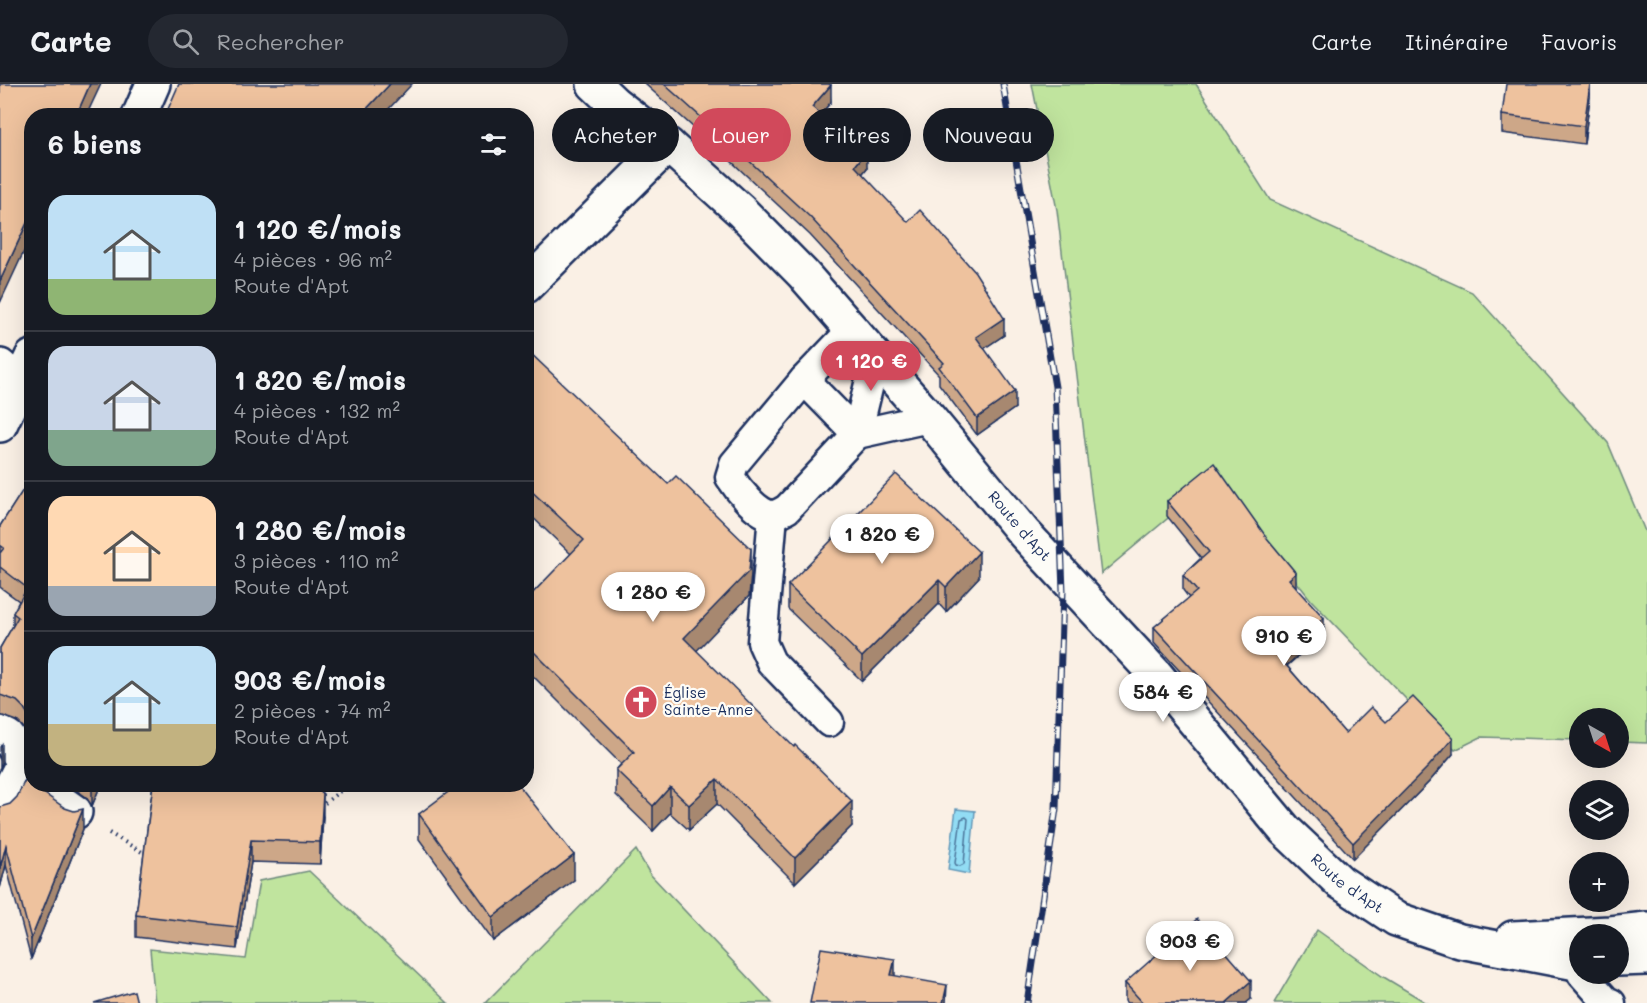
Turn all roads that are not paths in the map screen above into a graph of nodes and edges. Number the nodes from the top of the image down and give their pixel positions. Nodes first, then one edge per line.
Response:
1 (153, 84) edge
2 (594, 84) edge
3 (142, 108) edge
4 (620, 108) edge
5 (679, 155) edge
6 (651, 162) edge
7 (534, 278) edge
8 (852, 331) junction
9 (875, 359) junction
10 (21, 375) edge
11 (804, 380) junction
12 (929, 418) junction
13 (0, 425) edge
14 (857, 434) junction
15 (773, 515) junction
16 (829, 722) dead end
17 (0, 733) edge
18 (24, 765) edge
19 (24, 782) edge
20 (51, 792) edge
21 (0, 808) edge
22 (75, 812) edge
23 (1647, 929) edge
24 (1460, 940) junction
25 (1647, 958) edge
26 (1629, 959) edge
27 (1569, 965) edge
28 (1592, 984) edge
29 (1611, 1003) edge

1 - 3 main road
2 - 4 main road, Route d'Apt
5 - 8 main road, Route d'Apt
6 - 7 main road
8 - 9 main road, Route d'Apt
8 - 11 lane
9 - 12 main road, Route d'Apt
9 - 14 lane
10 - 13 main road
11 - 14 lane
11 - 15 lane
12 - 14 lane
12 - 24 main road, Route d'Apt
14 - 15 lane
15 - 16 lane
17 - 18 main road
19 - 21 main road
20 - 22 main road
23 - 24 main road, Route d'Apt
24 - 27 main road, Route d'Apt
25 - 26 main road
28 - 29 lane

